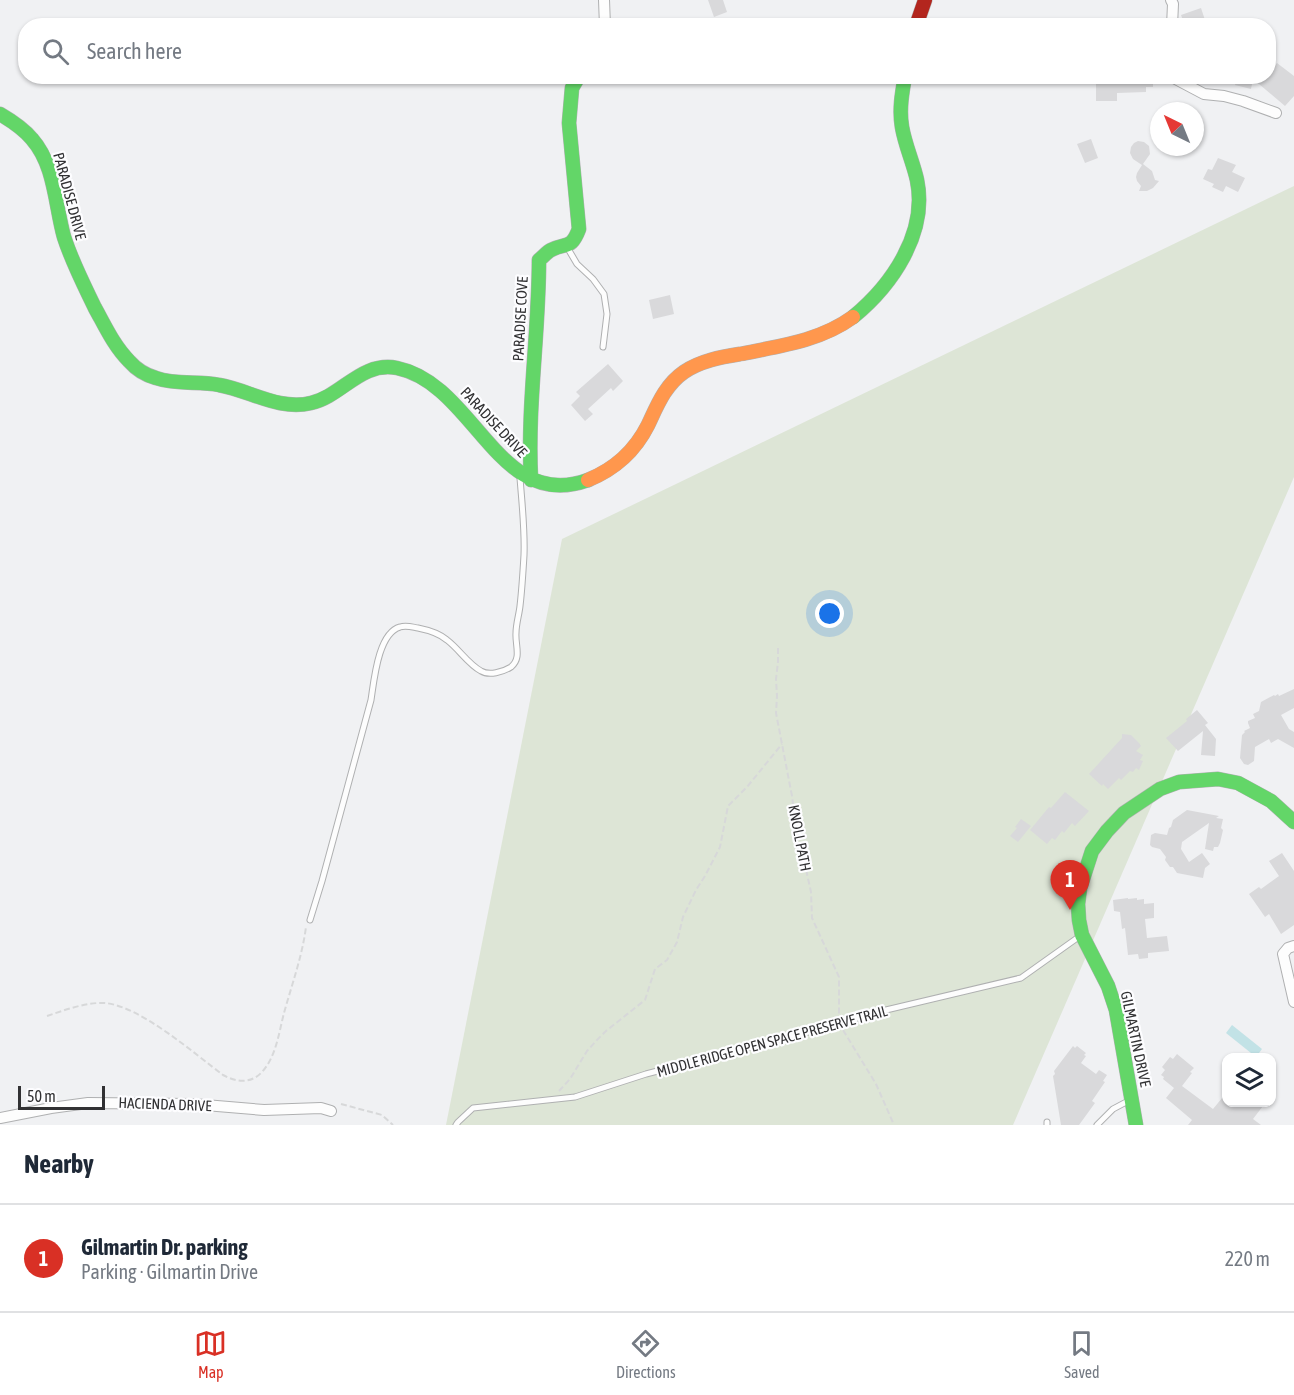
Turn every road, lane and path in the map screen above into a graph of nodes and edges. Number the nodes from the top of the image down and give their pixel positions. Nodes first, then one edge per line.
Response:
1 (604, 0) edge
2 (925, 0) edge
3 (1171, 0) edge
4 (605, 18) edge
5 (919, 18) edge
6 (1172, 18) edge
7 (574, 84) edge
8 (904, 84) edge
9 (1185, 84) edge
10 (1276, 113) dead end
11 (0, 114) edge
12 (566, 246) junction
13 (603, 347) dead end
14 (526, 476) junction
15 (778, 648) dead end
16 (782, 744) junction
17 (1294, 822) edge
18 (310, 920) joint
19 (1082, 935) junction
20 (1294, 946) edge
21 (1294, 1002) edge
22 (47, 1016) dead end
23 (839, 1024) junction
24 (553, 1099) junction
25 (1132, 1099) junction
26 (335, 1107) joint
27 (0, 1118) edge
28 (393, 1125) edge
29 (456, 1125) edge
30 (894, 1125) edge
31 (1097, 1125) edge
32 (1136, 1125) edge

1 - 4 street
2 - 5 street
3 - 6 street
7 - 12 street
8 - 14 street, PARADISE DRIVE
9 - 10 street
11 - 14 street, PARADISE DRIVE
12 - 13 lane
12 - 14 street, PARADISE COVE
14 - 18 lane
15 - 16 path, KNOLL PATH
16 - 23 path, KNOLL PATH
16 - 24 path
17 - 19 street, GILMARTIN DRIVE
18 - 22 path
19 - 23 lane, MIDDLE RIDGE OPEN SPACE PRESERVE TRAIL
19 - 25 street, GILMARTIN DRIVE
20 - 21 street
23 - 24 lane, MIDDLE RIDGE OPEN SPACE PRESERVE TRAIL
23 - 30 path
24 - 29 lane, MIDDLE RIDGE OPEN SPACE PRESERVE TRAIL
25 - 31 lane
25 - 32 street, GILMARTIN DRIVE
26 - 27 street, HACIENDA DRIVE
26 - 28 path

